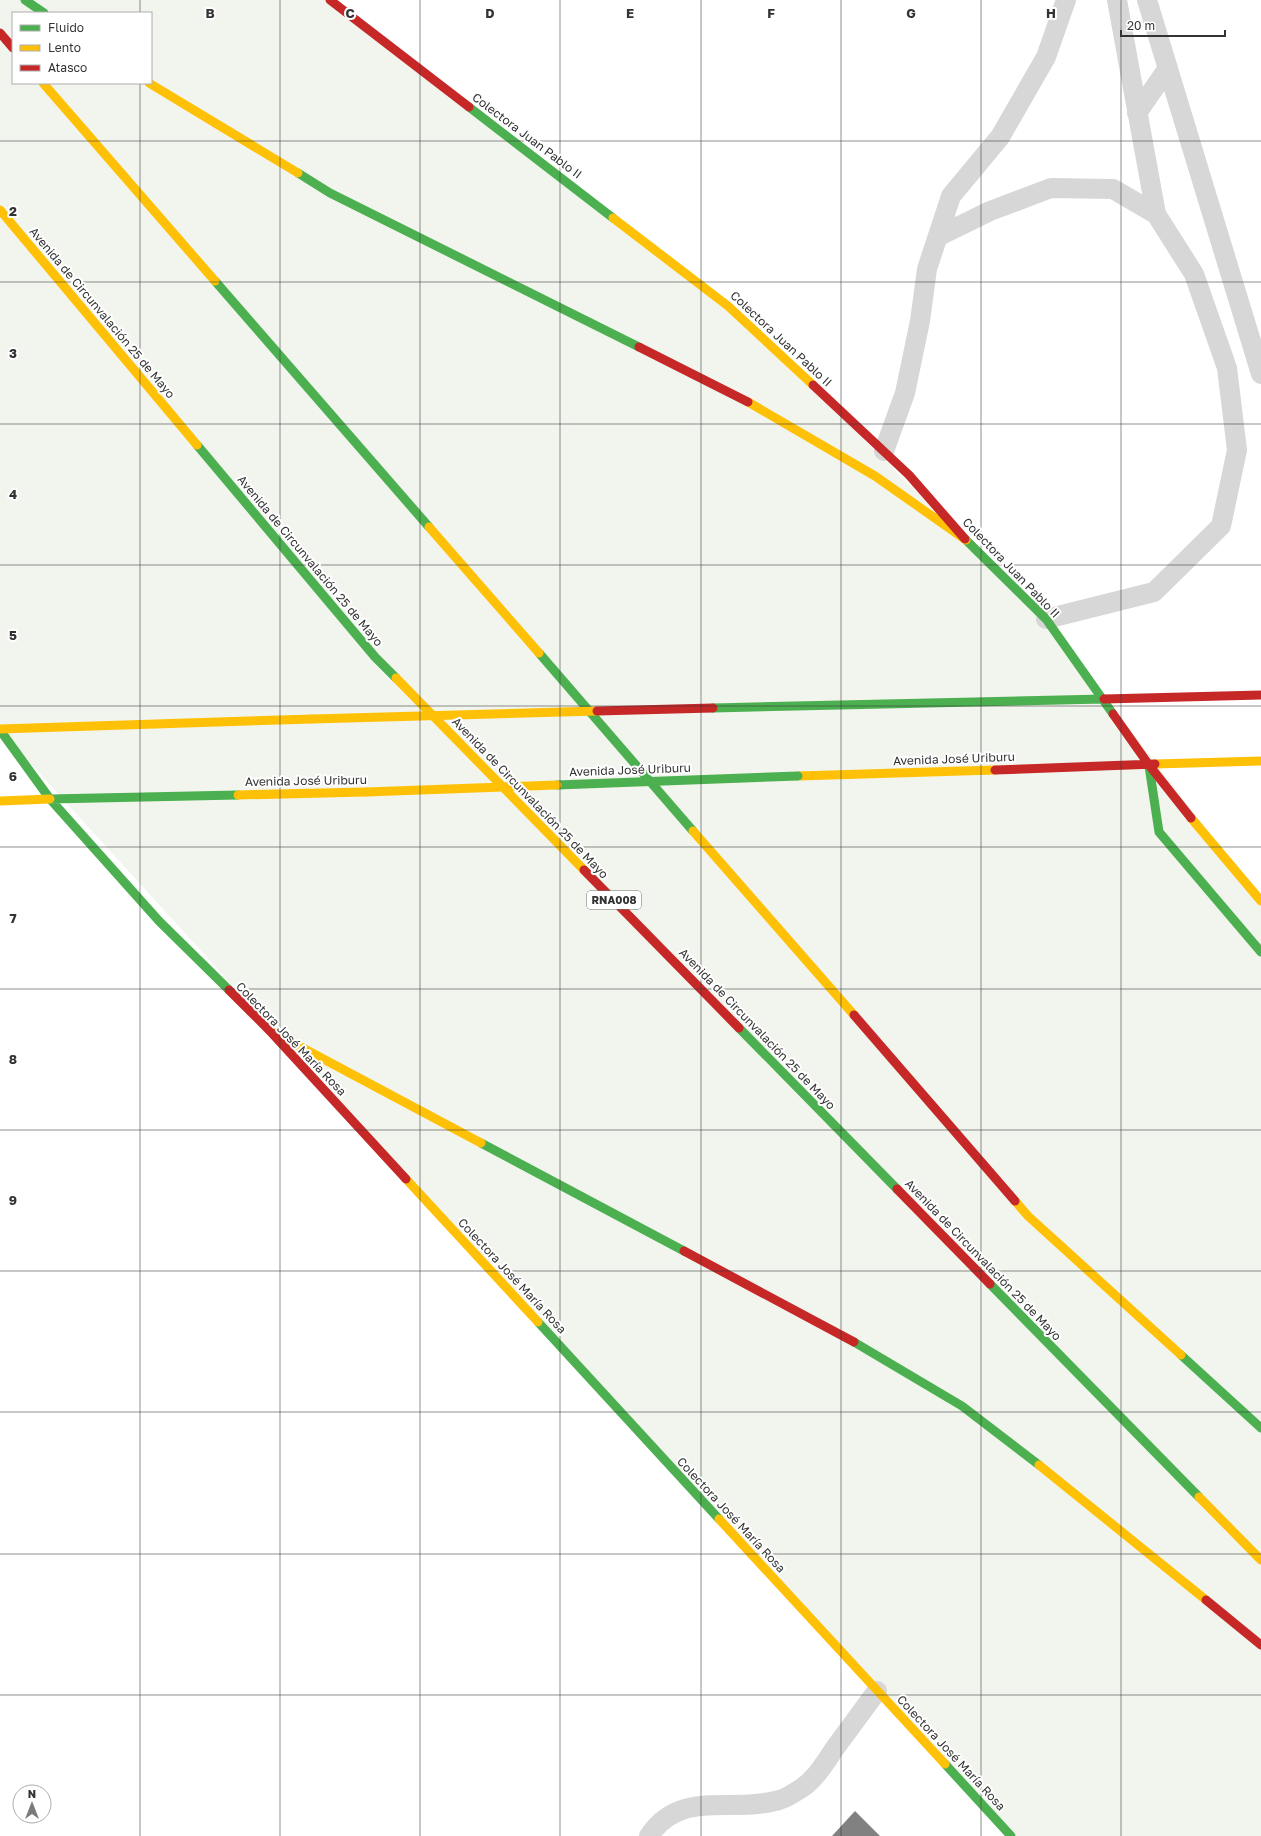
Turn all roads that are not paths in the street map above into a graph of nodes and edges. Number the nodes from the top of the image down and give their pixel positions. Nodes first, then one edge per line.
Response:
1 (25, 0) edge
2 (330, 0) edge
3 (1066, 0) edge
4 (1117, 0) edge
5 (1147, 0) edge
6 (43, 12) edge
7 (0, 33) edge
8 (12, 47) edge
9 (1168, 68) junction
10 (44, 84) edge
11 (151, 84) edge
12 (1137, 113) junction
13 (0, 210) edge
14 (1156, 214) junction
15 (939, 236) junction
16 (1261, 374) edge
17 (884, 451) junction
18 (966, 540) junction
19 (1046, 620) junction
20 (1261, 695) edge
21 (1104, 700) junction
22 (0, 729) edge
23 (1261, 761) edge
24 (1149, 765) junction
25 (50, 799) junction
26 (0, 801) edge
27 (1261, 901) edge
28 (1261, 952) edge
29 (269, 1030) junction
30 (1261, 1428) edge
31 (1261, 1560) edge
32 (1261, 1644) edge
33 (877, 1691) junction
34 (649, 1836) edge
35 (1011, 1836) edge

1 - 6 main road
2 - 17 main road, Colectora Juan Pablo II
3 - 15 lane
4 - 12 lane
5 - 9 lane
7 - 8 main road
9 - 12 lane
9 - 16 lane
10 - 30 main road
11 - 18 main road
12 - 14 lane
13 - 31 main road, Avenida de Circunvalación 25 de Mayo / RNA008
14 - 15 lane
14 - 19 lane
15 - 17 lane
17 - 18 main road, Colectora Juan Pablo II
18 - 19 main road, Colectora Juan Pablo II
19 - 21 main road, Colectora Juan Pablo II
20 - 21 main road
21 - 22 main road, bridge
21 - 24 main road, Colectora Juan Pablo II
22 - 25 main road, Colectora José María Rosa
23 - 24 main road, Avenida José Uriburu
24 - 25 main road, Avenida José Uriburu, bridge
24 - 27 main road, Colectora Juan Pablo II
24 - 28 main road, Colectora Juan Pablo II
25 - 26 main road, Avenida José Uriburu
25 - 29 main road, Colectora José María Rosa
29 - 32 main road
29 - 33 main road, Colectora José María Rosa
33 - 34 lane
33 - 35 main road, Colectora José María Rosa

